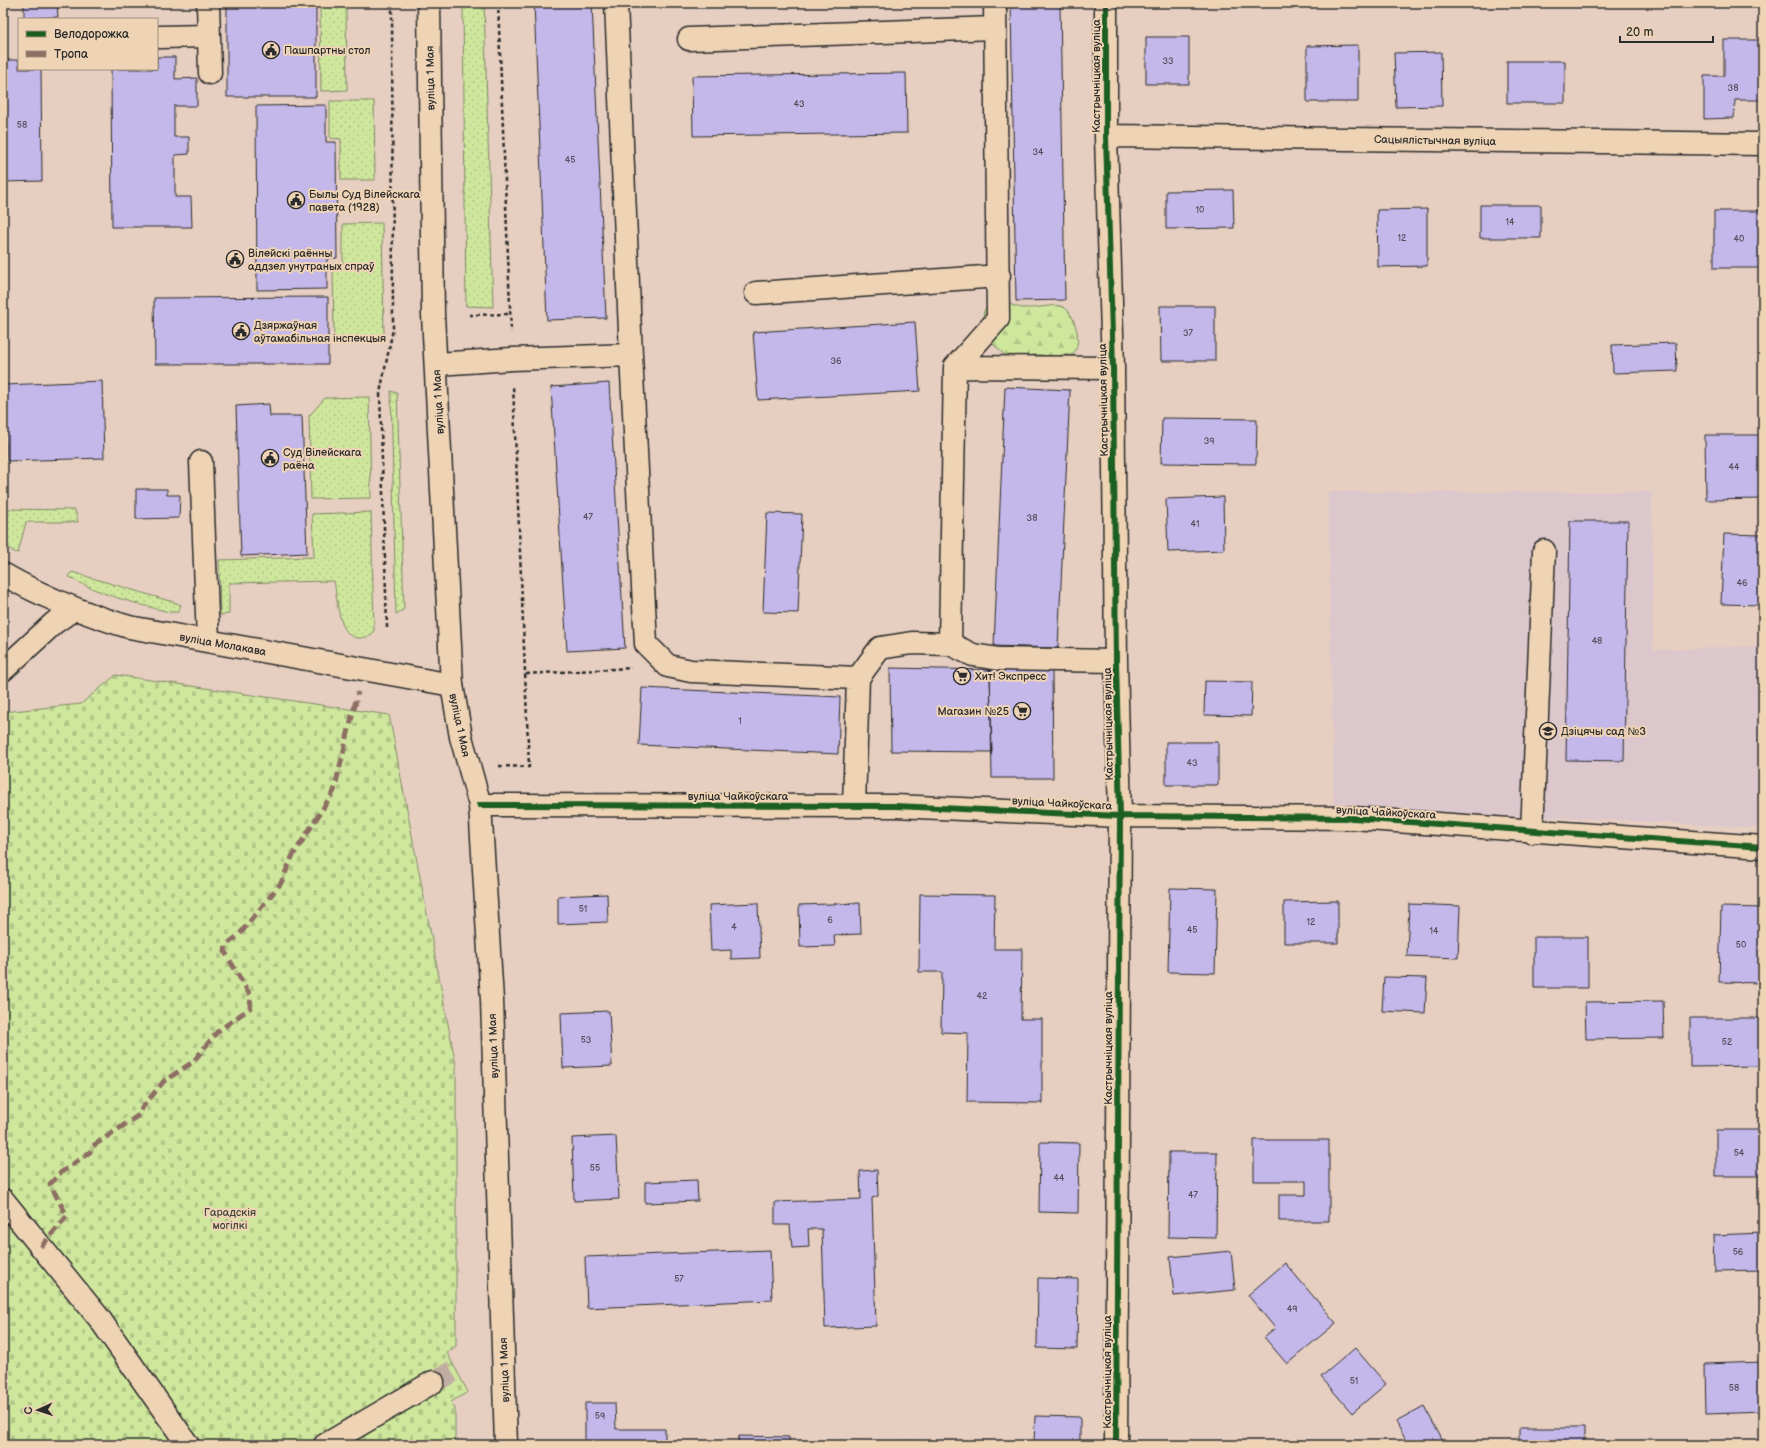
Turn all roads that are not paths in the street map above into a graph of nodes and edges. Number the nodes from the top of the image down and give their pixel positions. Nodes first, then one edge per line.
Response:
1 (208, 3) edge
2 (429, 3) edge
3 (616, 3) edge
4 (995, 3) edge
5 (1106, 3) edge
6 (995, 28) junction
7 (208, 36) junction
8 (160, 37) dead end
9 (689, 39) dead end
10 (210, 72) dead end
11 (1106, 136) junction
12 (1763, 144) edge
13 (999, 276) junction
14 (756, 293) dead end
15 (631, 355) junction
16 (437, 364) junction
17 (955, 367) junction
18 (1113, 368) junction
19 (201, 462) dead end
20 (1544, 551) dead end
21 (3, 574) edge
22 (74, 609) junction
23 (208, 640) junction
24 (950, 644) junction
25 (1116, 661) junction
26 (3, 670) edge
27 (858, 678) junction
28 (452, 685) junction
29 (480, 805) junction
30 (854, 806) junction
31 (1120, 816) junction
32 (1532, 832) junction
33 (1763, 847) edge
34 (3, 1200) edge
35 (433, 1382) tunnel mouth
36 (188, 1445) edge
37 (325, 1445) edge
38 (506, 1445) edge
39 (1116, 1445) edge

1 - 7 street
2 - 16 street, вуліца 1 Мая
3 - 15 street
4 - 6 street
5 - 11 street, Кастрычніцкая вуліца
6 - 9 street
6 - 13 street
7 - 8 street
7 - 10 street
11 - 12 street, Сацыялістычная вуліца
11 - 18 street, Кастрычніцкая вуліца
13 - 14 street
13 - 17 street
15 - 16 street
15 - 27 street
16 - 28 street, вуліца 1 Мая
17 - 18 street
17 - 24 street
18 - 25 street, Кастрычніцкая вуліца
19 - 23 street
20 - 32 street
21 - 22 street, вуліца Молакава
22 - 23 street, вуліца Молакава
22 - 26 street
23 - 28 street, вуліца Молакава
24 - 25 street
24 - 27 street
25 - 31 street, Кастрычніцкая вуліца
27 - 30 street
28 - 29 street, вуліца 1 Мая
29 - 30 street, вуліца Чайкоўскага
29 - 38 street, вуліца 1 Мая
30 - 31 street, вуліца Чайкоўскага
31 - 32 street, вуліца Чайкоўскага
31 - 39 street, Кастрычніцкая вуліца
32 - 33 street, вуліца Чайкоўскага
34 - 36 street
35 - 37 street

